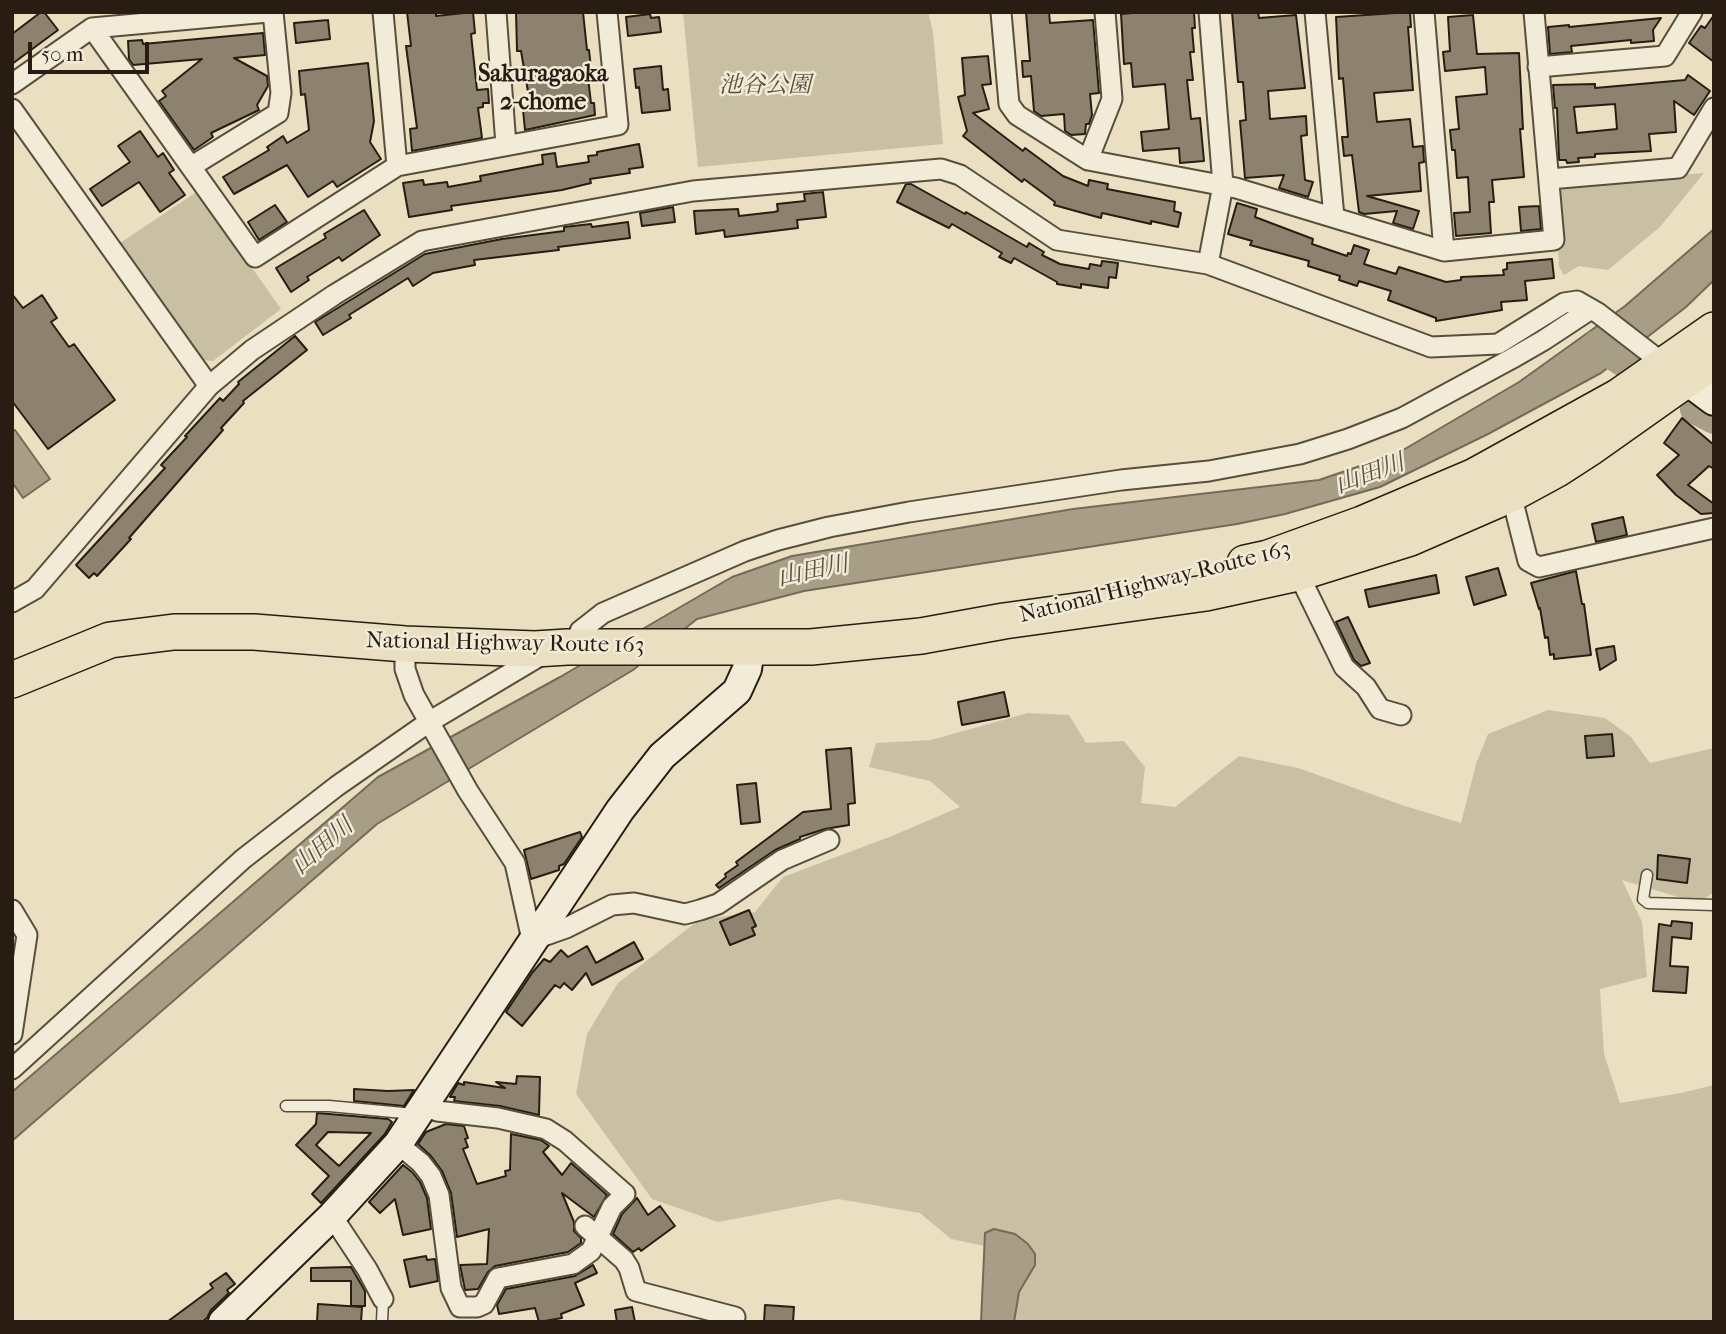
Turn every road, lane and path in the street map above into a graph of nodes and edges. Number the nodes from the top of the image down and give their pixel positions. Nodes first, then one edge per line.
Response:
1 (271, 12) edge
2 (383, 12) edge
3 (496, 12) edge
4 (607, 12) edge
5 (1001, 12) edge
6 (1105, 12) edge
7 (1209, 12) edge
8 (1315, 12) edge
9 (1424, 12) edge
10 (1534, 12) edge
11 (1692, 12) edge
12 (92, 29) junction
13 (1538, 67) junction
14 (12, 84) edge
15 (1714, 108) edge
16 (12, 109) edge
17 (506, 145) junction
18 (1088, 160) junction
19 (192, 166) junction
20 (397, 166) junction
21 (1549, 179) junction
22 (1223, 185) junction
23 (1334, 217) junction
24 (1444, 251) junction
25 (1208, 264) junction
26 (1595, 311) junction
27 (1714, 330) edge
28 (1678, 364) edge
29 (209, 386) junction
30 (1714, 401) edge
31 (1511, 494) junction
32 (1714, 528) edge
33 (1298, 573) junction
34 (12, 602) edge
35 (1004, 621) junction
36 (405, 645) junction
37 (562, 645) junction
38 (733, 648) junction
39 (12, 680) edge
40 (1401, 715) dead end
41 (431, 725) junction
42 (829, 840) dead end
43 (1647, 875) dead end
44 (1714, 905) edge
45 (12, 910) edge
46 (532, 940) junction
47 (12, 1036) edge
48 (16, 1065) edge
49 (286, 1106) dead end
50 (421, 1110) junction
51 (398, 1144) junction
52 (332, 1216) junction
53 (592, 1231) junction
54 (383, 1299) joint
55 (735, 1317) dead end
56 (223, 1322) edge
57 (382, 1322) edge

1 - 12 street
1 - 19 street
2 - 20 street
3 - 17 street
4 - 17 street
5 - 18 street
6 - 18 street
7 - 22 street
8 - 23 street
9 - 24 street
10 - 13 street
11 - 13 street
12 - 14 street
12 - 19 street
13 - 21 street
15 - 21 street
16 - 29 street
17 - 20 street
18 - 22 street
19 - 20 street
21 - 24 street
22 - 23 street
22 - 25 street
23 - 24 street
25 - 26 street
25 - 29 street
26 - 28 street
26 - 37 street
27 - 28 highway, National Highway Route 163
28 - 30 street
28 - 31 highway, National Highway Route 163
28 - 35 highway, National Highway Route 163
29 - 34 street
31 - 32 street
31 - 33 highway, National Highway Route 163
33 - 35 highway, National Highway Route 163
33 - 40 street
35 - 38 highway, National Highway Route 163
36 - 37 highway, National Highway Route 163
36 - 39 highway, National Highway Route 163
36 - 41 street
37 - 38 highway, National Highway Route 163
37 - 41 street
38 - 46 street
41 - 46 street
41 - 48 street
42 - 46 street
43 - 44 lane
45 - 47 street
46 - 50 street
47 - 48 street
49 - 50 lane
50 - 51 street
50 - 53 street
51 - 52 street
51 - 53 street
52 - 54 street
52 - 56 street
53 - 55 street
54 - 57 lane

